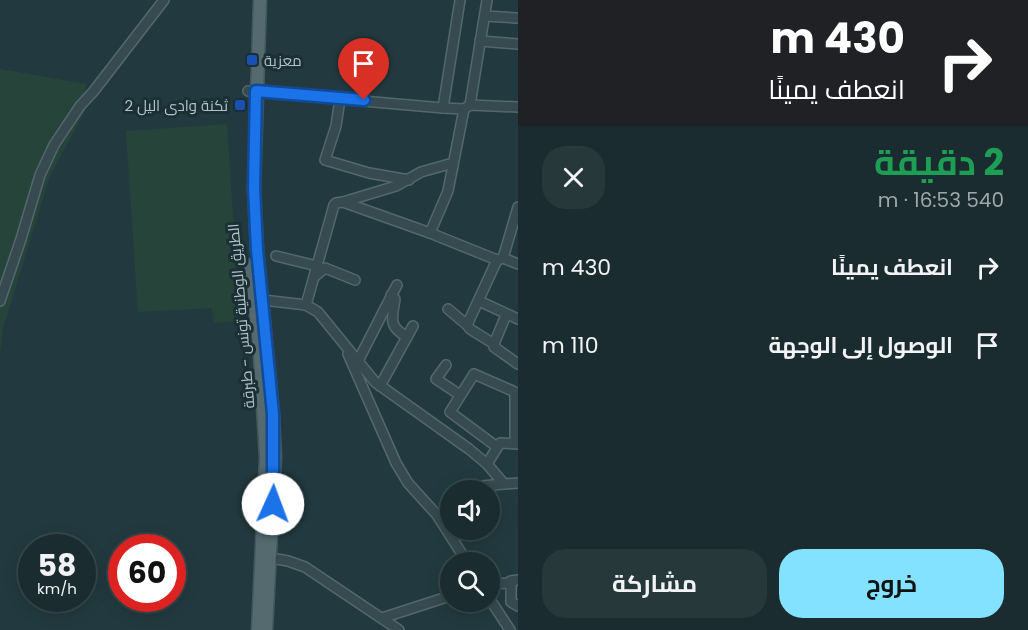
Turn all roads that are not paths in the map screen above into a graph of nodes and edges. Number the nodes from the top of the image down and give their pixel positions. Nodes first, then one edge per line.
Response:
1 (164, 0) edge
2 (252, 0) edge
3 (260, 0) edge
4 (460, 0) edge
5 (487, 0) edge
6 (485, 16) junction
7 (518, 18) edge
8 (480, 41) junction
9 (518, 44) edge
10 (252, 91) junction
11 (340, 99) junction
12 (467, 107) junction
13 (518, 107) edge
14 (443, 108) junction
15 (453, 163) junction
16 (409, 180) junction
17 (343, 202) junction
18 (518, 207) edge
19 (430, 233) junction
20 (276, 256) dead end
21 (500, 259) junction
22 (518, 264) edge
23 (317, 266) junction
24 (314, 277) junction
25 (355, 280) dead end
26 (397, 285) dead end
27 (391, 296) junction
28 (263, 300) junction
29 (0, 301) edge
30 (479, 301) junction
31 (306, 305) junction
32 (447, 309) dead end
33 (506, 315) junction
34 (518, 319) edge
35 (468, 325) junction
36 (413, 326) dead end
37 (407, 337) junction
38 (494, 344) junction
39 (346, 349) junction
40 (358, 361) junction
41 (518, 364) edge
42 (446, 365) dead end
43 (380, 386) junction
44 (460, 394) junction
45 (476, 433) junction
46 (517, 443) edge
47 (464, 445) junction
48 (497, 447) junction
49 (487, 464) junction
50 (504, 483) junction
51 (518, 483) edge
52 (500, 484) edge
53 (440, 514) edge
54 (271, 558) junction
55 (514, 582) edge
56 (440, 599) edge
57 (500, 603) edge
58 (515, 605) edge
59 (498, 612) edge
60 (382, 618) junction
61 (258, 630) edge
62 (266, 630) edge
63 (399, 630) edge
64 (510, 630) edge

1 - 29 street
2 - 10 main road, الطريق الوطنية تونس - طبرقة
3 - 10 main road, الطريق الوطنية تونس - طبرقة
4 - 14 street
5 - 6 street
6 - 7 street
6 - 8 street
8 - 9 street
8 - 12 street
10 - 11 street
10 - 28 main road, الطريق الوطنية تونس - طبرقة
10 - 61 main road, الطريق الوطنية تونس - طبرقة
11 - 14 street
11 - 16 street
12 - 13 street
12 - 14 street
12 - 15 street
15 - 16 street
15 - 19 street
16 - 17 street
17 - 19 street
17 - 23 street
18 - 21 street
19 - 21 street
20 - 23 street
21 - 22 street
21 - 30 street
23 - 24 street
24 - 25 street
24 - 31 street
26 - 27 street
27 - 37 street
27 - 40 street
28 - 31 street
28 - 54 main road, الطريق الوطنية تونس - طبرقة
30 - 33 street
30 - 35 street
31 - 39 street
32 - 35 street
33 - 34 street
33 - 38 street
35 - 38 street
36 - 37 street
37 - 43 street
38 - 41 street
39 - 40 street
39 - 53 street
40 - 43 street
42 - 44 street
43 - 47 street
44 - 45 street
44 - 46 street
45 - 47 street
45 - 48 street
46 - 48 street
47 - 49 street
48 - 49 street
49 - 50 street
50 - 51 street
50 - 52 street
54 - 60 street
54 - 62 main road, الطريق الوطنية تونس - طبرقة
55 - 58 street
56 - 60 street
57 - 58 street
59 - 64 street
60 - 63 street

